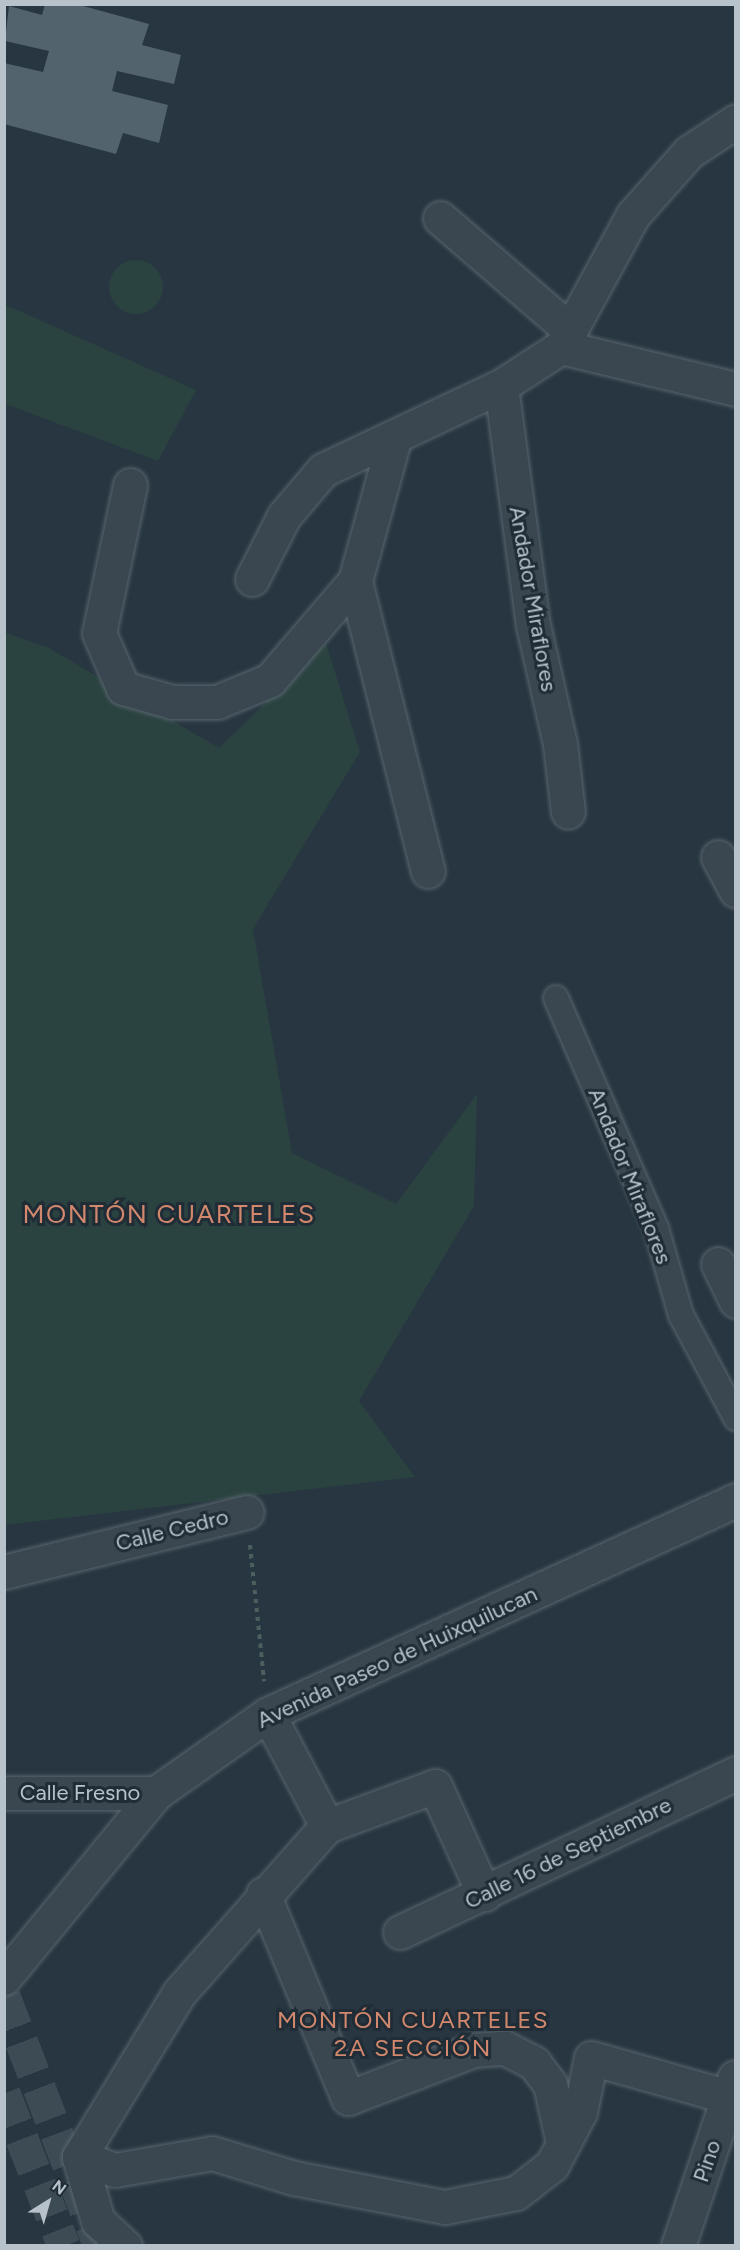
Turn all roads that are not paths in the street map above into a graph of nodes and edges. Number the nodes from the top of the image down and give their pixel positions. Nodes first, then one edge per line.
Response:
1 (735, 121) edge
2 (440, 218) dead end
3 (566, 339) junction
4 (501, 386) junction
5 (735, 389) edge
6 (395, 436) junction
7 (130, 485) dead end
8 (252, 579) dead end
9 (355, 581) junction
10 (568, 812) dead end
11 (718, 857) dead end
12 (428, 871) dead end
13 (735, 891) edge
14 (556, 999) dead end
15 (718, 1264) dead end
16 (735, 1301) edge
17 (735, 1418) edge
18 (735, 1500) edge
19 (247, 1512) road end
20 (4, 1572) edge
21 (268, 1714) junction
22 (735, 1773) edge
23 (156, 1792) junction
24 (4, 1793) edge
25 (327, 1826) junction
26 (263, 1894) junction
27 (484, 1894) junction
28 (400, 1932) dead end
29 (4, 1978) edge
30 (732, 2087) edge
31 (563, 2143) junction
32 (79, 2157) junction
33 (125, 2246) edge
34 (678, 2246) edge

1 - 3 street
2 - 3 street
3 - 4 street
3 - 5 street
4 - 6 street
4 - 10 street, Andador Miraflores
6 - 8 street
6 - 9 street
7 - 9 street
9 - 12 street
11 - 13 street
14 - 17 street, Andador Miraflores
15 - 16 street
18 - 21 street, Avenida Paseo de Huixquilucan
19 - 20 street, Calle Cedro
21 - 23 street, Avenida Paseo de Huixquilucan
21 - 25 street
22 - 27 street, Calle 16 de Septiembre
23 - 24 street, Calle Fresno
23 - 29 street, Avenida Paseo de Huixquilucan
25 - 26 street
25 - 27 street
26 - 31 street
26 - 32 street
27 - 28 street, Calle 16 de Septiembre
30 - 31 street
30 - 34 street, Pino
31 - 32 street
32 - 33 street

